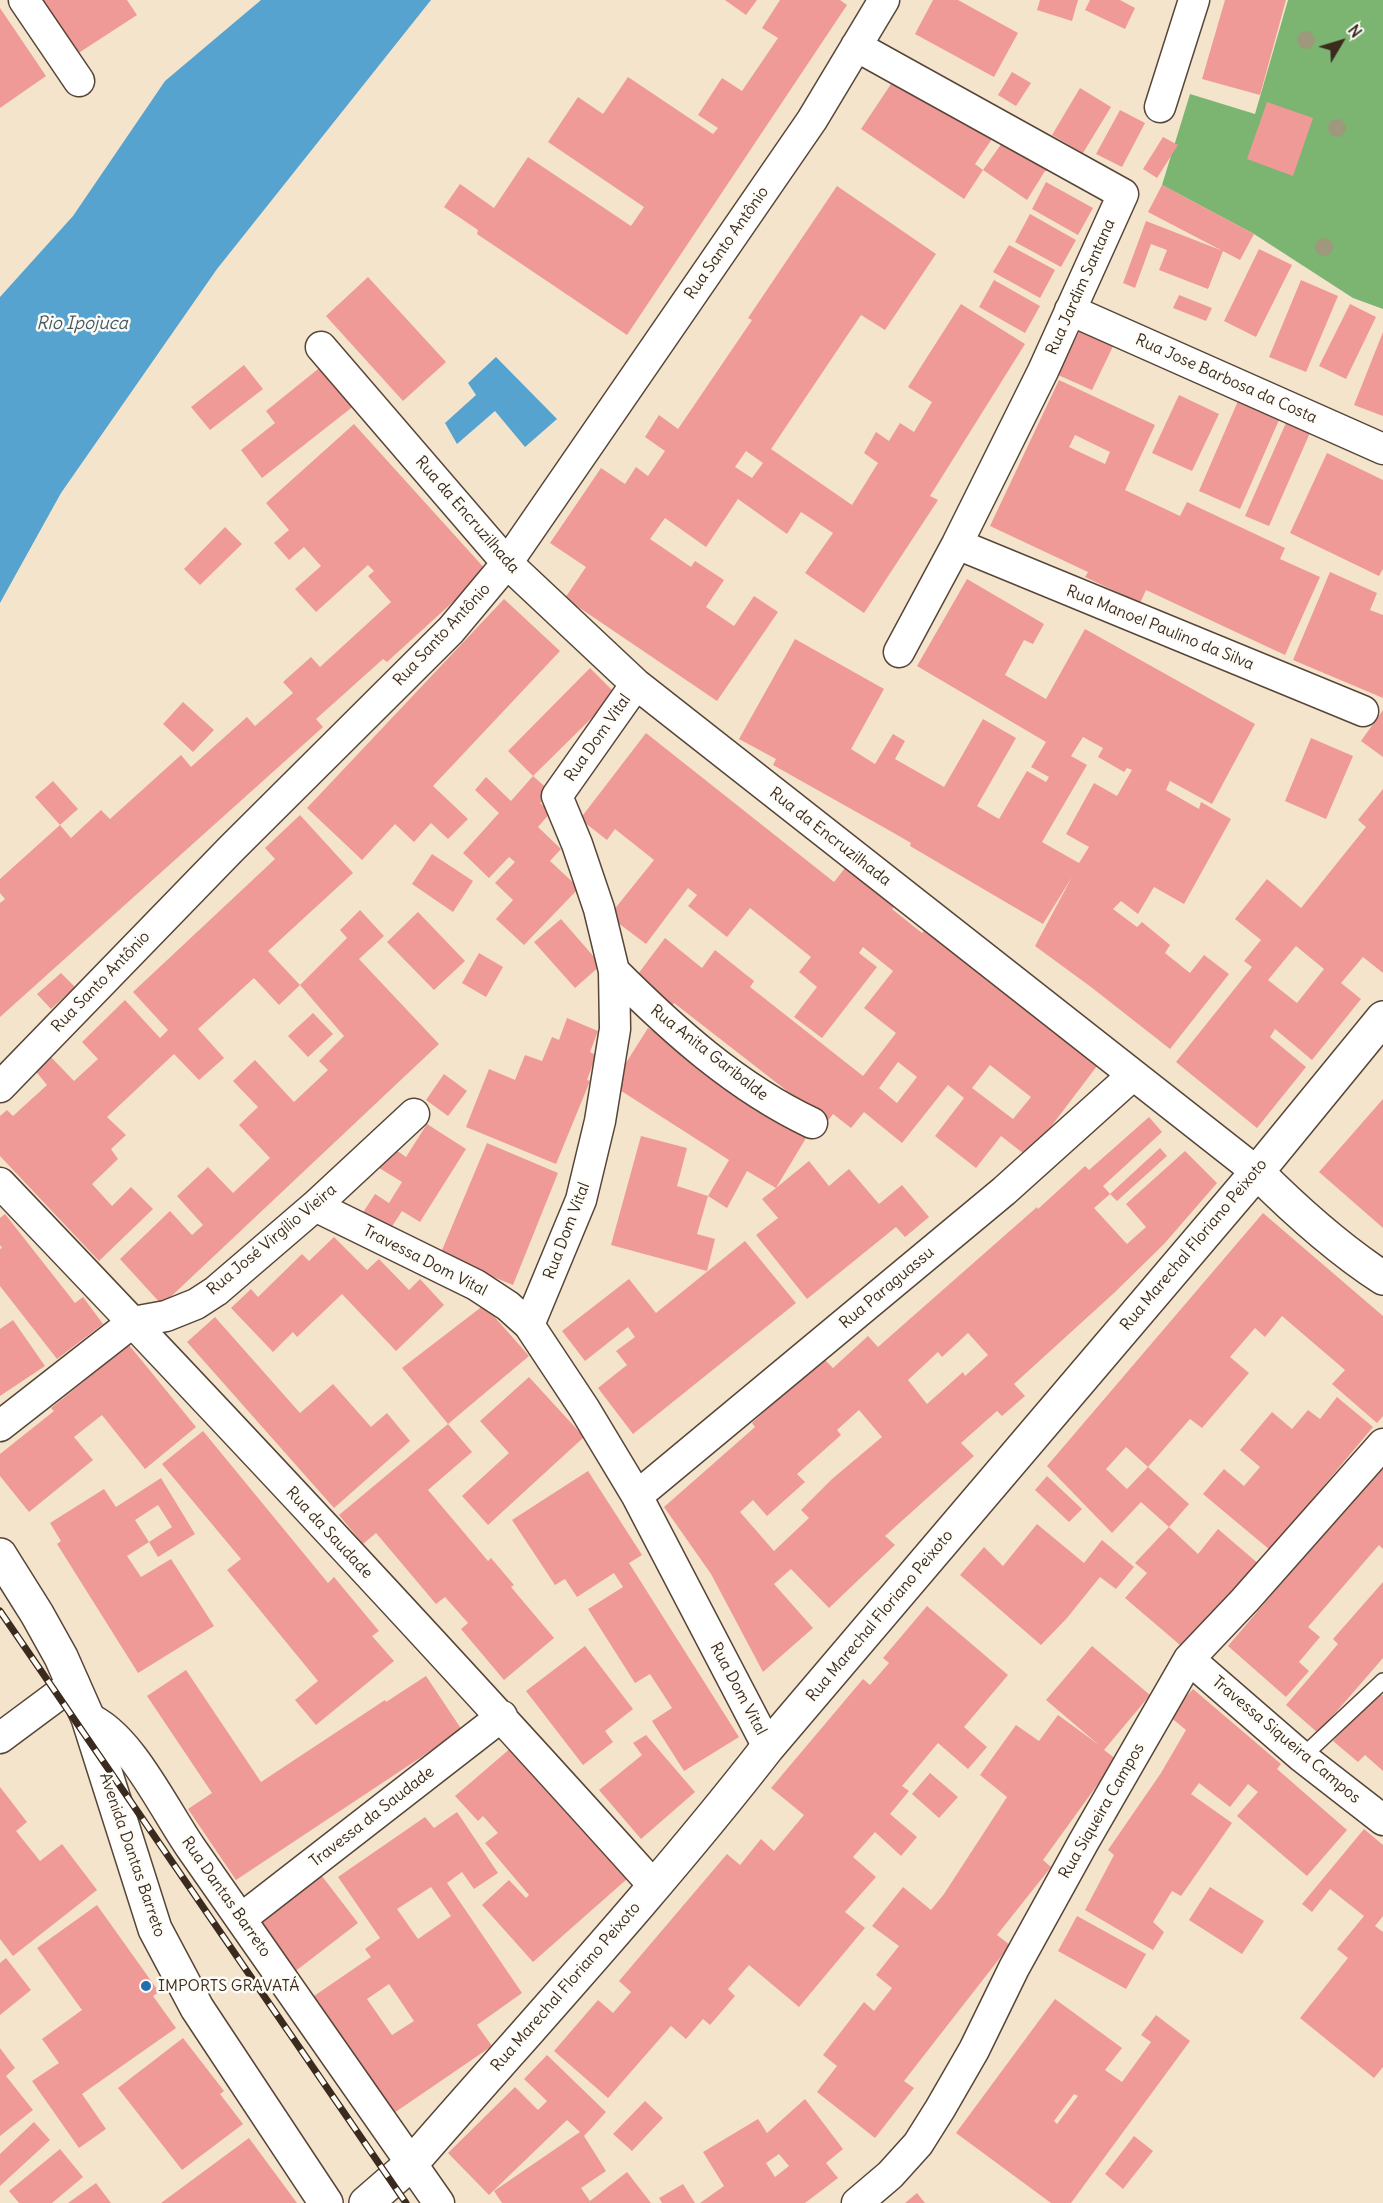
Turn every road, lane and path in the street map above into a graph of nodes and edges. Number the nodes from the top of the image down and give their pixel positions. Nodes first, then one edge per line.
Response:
1 (24, 0) edge
2 (884, 0) edge
3 (1194, 0) edge
4 (856, 46) junction
5 (79, 81) dead end
6 (1160, 107) dead end
7 (1070, 310) junction
8 (321, 347) dead end
9 (1383, 449) edge
10 (957, 544) junction
11 (507, 563) junction
12 (899, 652) dead end
13 (636, 684) junction
14 (1363, 711) dead end
15 (614, 971) junction
16 (1383, 1018) edge
17 (1133, 1075) junction
18 (0, 1087) edge
19 (414, 1114) dead end
20 (812, 1123) dead end
21 (1257, 1172) junction
22 (0, 1183) edge
23 (315, 1206) junction
24 (1383, 1278) edge
25 (133, 1322) junction
26 (529, 1325) junction
27 (0, 1426) edge
28 (1383, 1444) edge
29 (637, 1496) junction
30 (0, 1555) edge
31 (1189, 1659) junction
32 (1383, 1681) edge
33 (74, 1683) junction
34 (502, 1716) junction
35 (88, 1718) junction
36 (0, 1738) edge
37 (768, 1747) junction
38 (1302, 1757) junction
39 (1383, 1820) edge
40 (654, 1886) junction
41 (242, 1917) junction
42 (411, 2164) junction
43 (326, 2203) edge
44 (366, 2203) edge
45 (439, 2203) edge
46 (857, 2203) edge

1 - 5 street
2 - 4 street, Rua Santo Antônio
3 - 6 street
4 - 7 street, Rua Jardim Santana
4 - 11 street, Rua Santo Antônio
7 - 9 street, Rua Jose Barbosa da Costa
7 - 10 street, Rua Jardim Santana
8 - 11 street, Rua da Encruzilhada
10 - 12 street, Rua Jardim Santana
10 - 14 street, Rua Manoel Paulino da Silva
11 - 13 street, Rua da Encruzilhada
11 - 18 street, Rua Santo Antônio
13 - 15 street, Rua Dom Vital
13 - 17 street, Rua da Encruzilhada
15 - 20 street, Rua Anita Garibalde
15 - 26 street, Rua Dom Vital
16 - 21 street, Rua Marechal Floriano Peixoto
17 - 21 street, Rua da Encruzilhada
17 - 29 street, Rua Paraguassu
19 - 23 street, Rua José Virgílio Vieira
21 - 24 street, Rua da Encruzilhada
21 - 37 street, Rua Marechal Floriano Peixoto
22 - 25 street, Rua da Saudade
23 - 25 street, Rua José Virgílio Vieira
23 - 26 street, Travessa Dom Vital
25 - 27 street, Rua José Virgílio Vieira
25 - 34 street, Rua da Saudade
26 - 29 street, Rua Dom Vital
28 - 31 street, Rua Siqueira Campos
29 - 37 street, Rua Dom Vital
30 - 33 street, Avenida Dantas Barreto
31 - 38 street, Travessa Siqueira Campos
31 - 46 street, Rua Siqueira Campos
32 - 38 lane
33 - 35 street, Avenida Dantas Barreto
33 - 36 street
34 - 40 street, Rua da Saudade
34 - 41 street, Travessa da Saudade
35 - 41 street, Rua Dantas Barreto
35 - 43 street, Avenida Dantas Barreto
37 - 40 street, Rua Marechal Floriano Peixoto
38 - 39 street, Travessa Siqueira Campos
40 - 42 street, Rua Marechal Floriano Peixoto
41 - 42 street, Rua Dantas Barreto
42 - 44 street, Rua Marechal Floriano Peixoto
42 - 45 street, Rua Dantas Barreto

